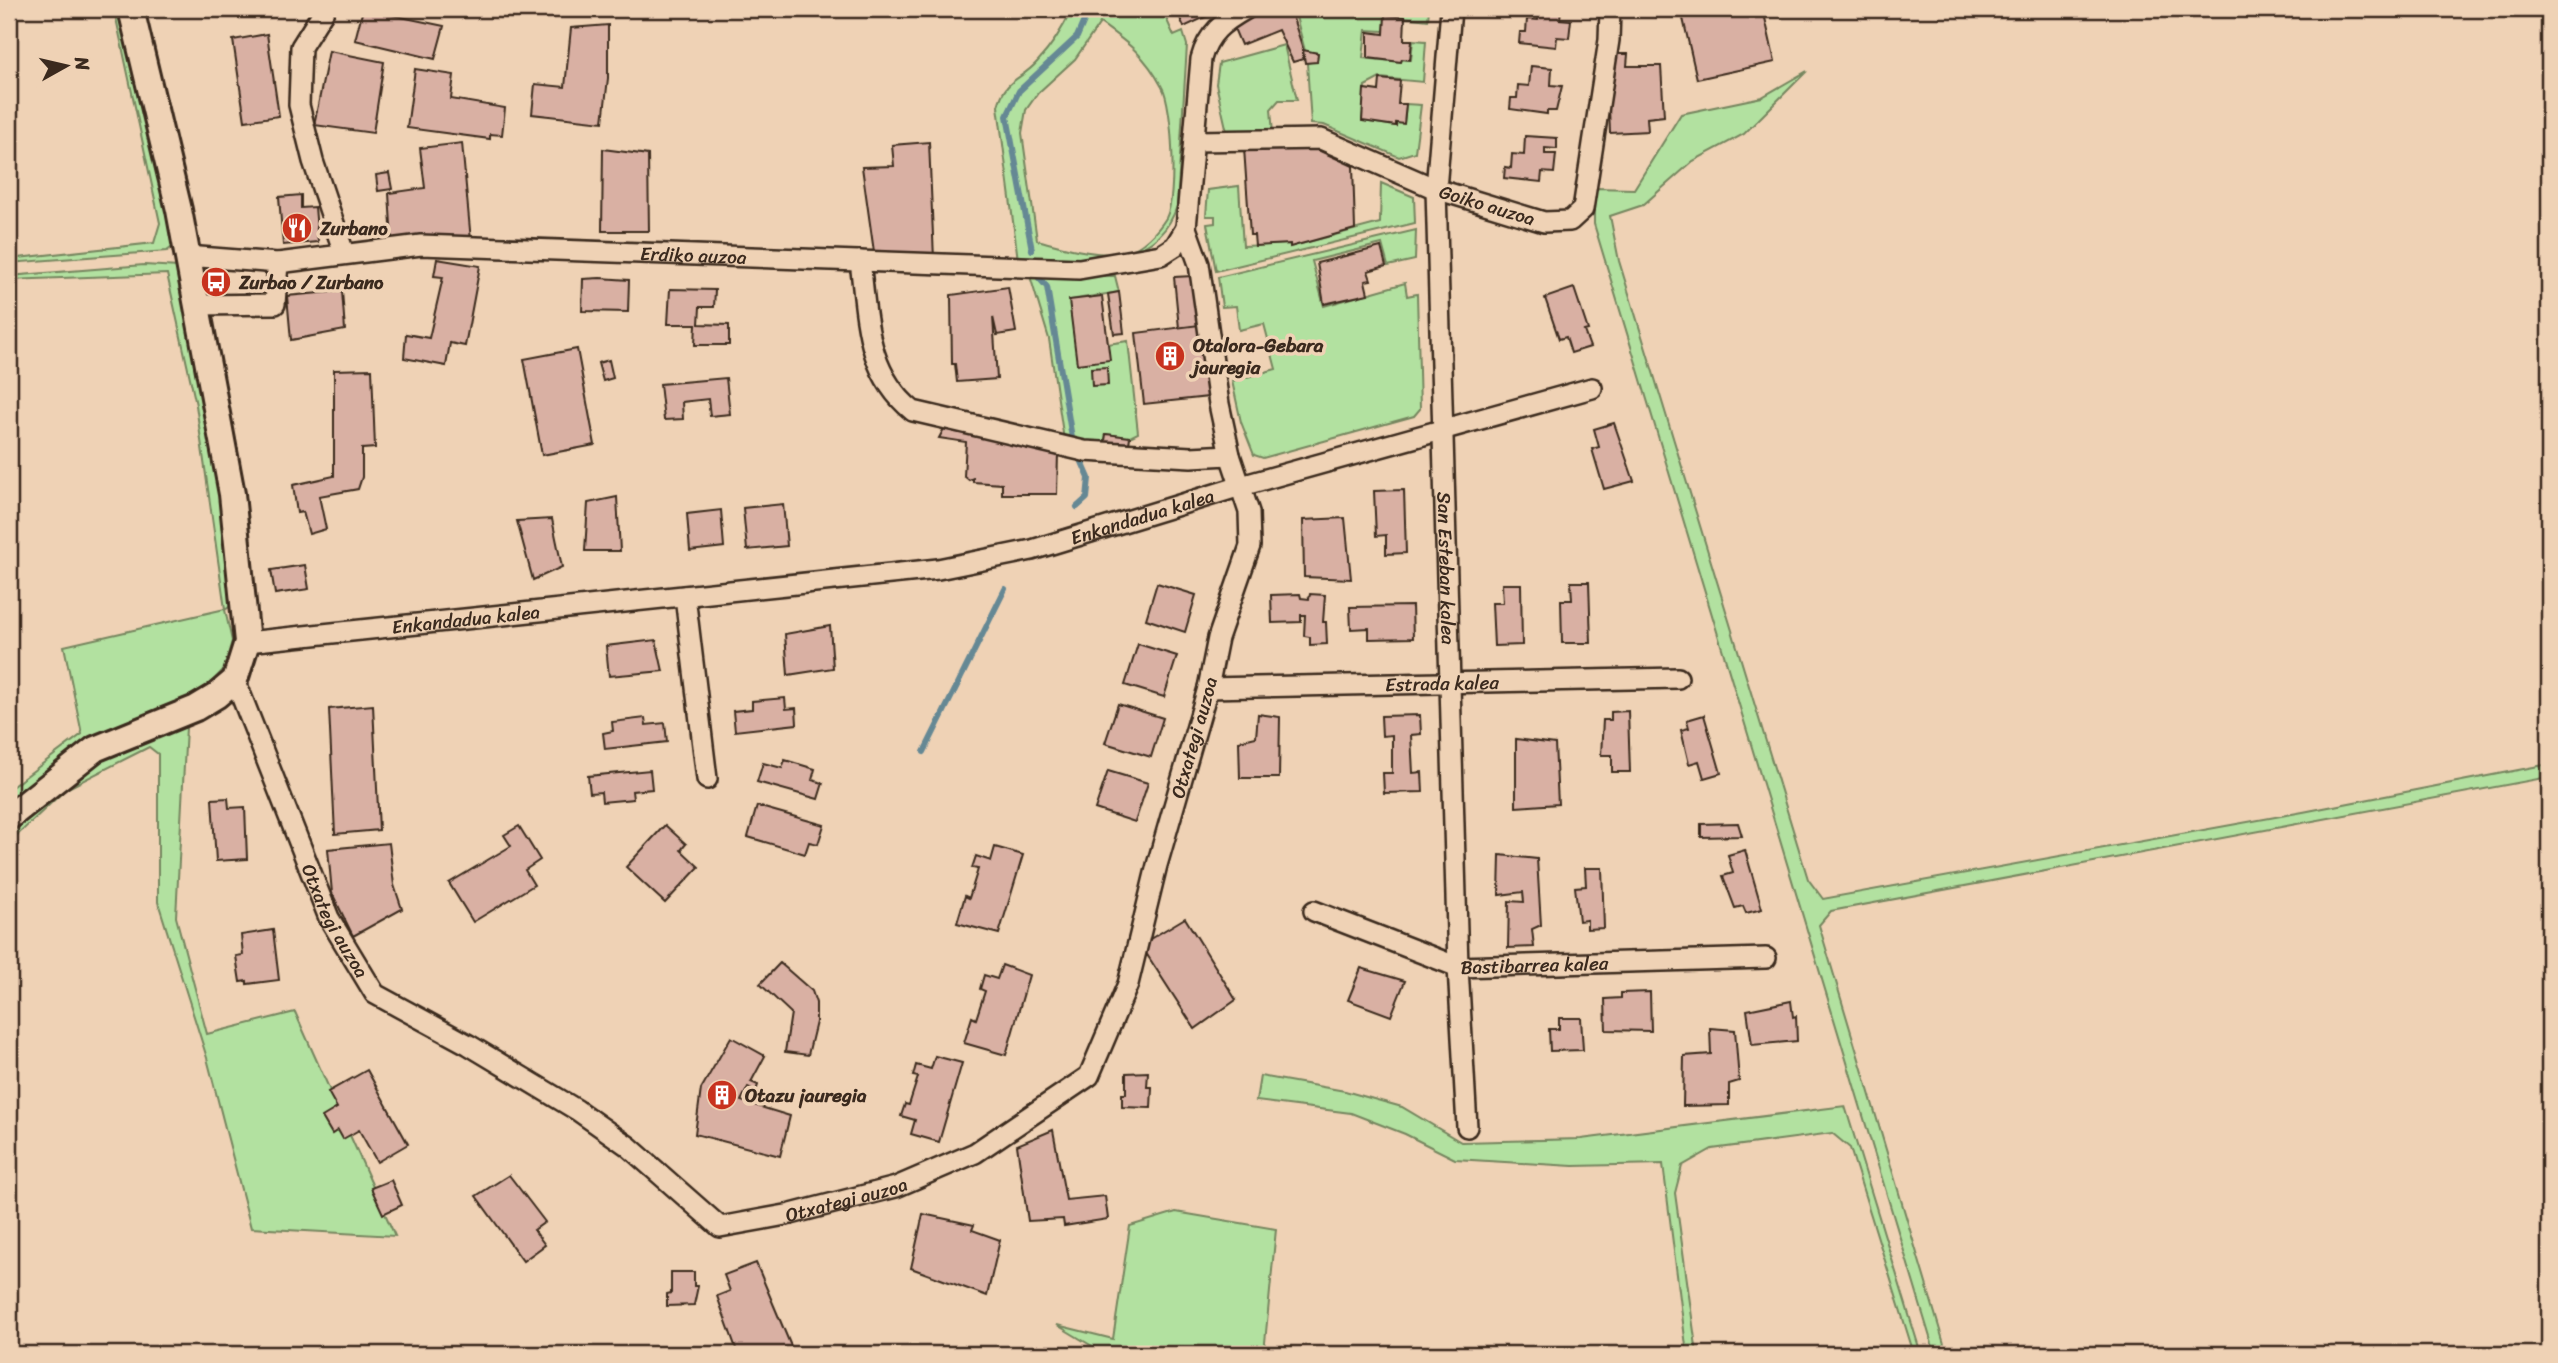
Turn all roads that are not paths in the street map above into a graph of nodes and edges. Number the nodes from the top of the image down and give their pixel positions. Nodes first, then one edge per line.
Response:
1 (131, 9) edge
2 (325, 9) edge
3 (1246, 9) edge
4 (1451, 9) edge
5 (1610, 9) edge
6 (1194, 141) junction
7 (1436, 189) junction
8 (1186, 228) junction
9 (344, 253) junction
10 (187, 256) junction
11 (860, 261) junction
12 (278, 263) junction
13 (196, 305) junction
14 (1592, 388) dead end
15 (1443, 430) junction
16 (1230, 455) junction
17 (1241, 486) junction
18 (685, 596) junction
19 (247, 642) junction
20 (1678, 678) dead end
21 (234, 680) junction
22 (1452, 682) junction
23 (1208, 688) junction
24 (707, 779) dead end
25 (9, 817) edge
26 (1314, 911) dead end
27 (1766, 958) dead end
28 (1458, 967) junction
29 (1467, 1127) dead end

1 - 10 street
2 - 9 street
3 - 6 street
4 - 7 street, San Esteban kalea
5 - 7 street, Goiko auzoa
6 - 7 street, Goiko auzoa
6 - 8 street
7 - 15 street, San Esteban kalea
8 - 11 street, Erdiko auzoa
8 - 16 street
9 - 11 street, Erdiko auzoa
9 - 12 street, Erdiko auzoa
10 - 12 street, Erdiko auzoa
10 - 13 street
11 - 16 street
12 - 13 street
13 - 19 street
14 - 15 street, Enkandadua kalea
15 - 17 street, Enkandadua kalea
15 - 22 street, San Esteban kalea
16 - 17 street
17 - 18 street, Enkandadua kalea
17 - 23 street, Otxategi auzoa
18 - 19 street, Enkandadua kalea
18 - 24 street
19 - 21 street
20 - 22 street, Estrada kalea
21 - 23 street, Otxategi auzoa
21 - 25 street
22 - 23 street, Estrada kalea
22 - 28 street, San Esteban kalea
26 - 28 street, Bastibarrea kalea
27 - 28 street, Bastibarrea kalea
28 - 29 street, San Esteban kalea

